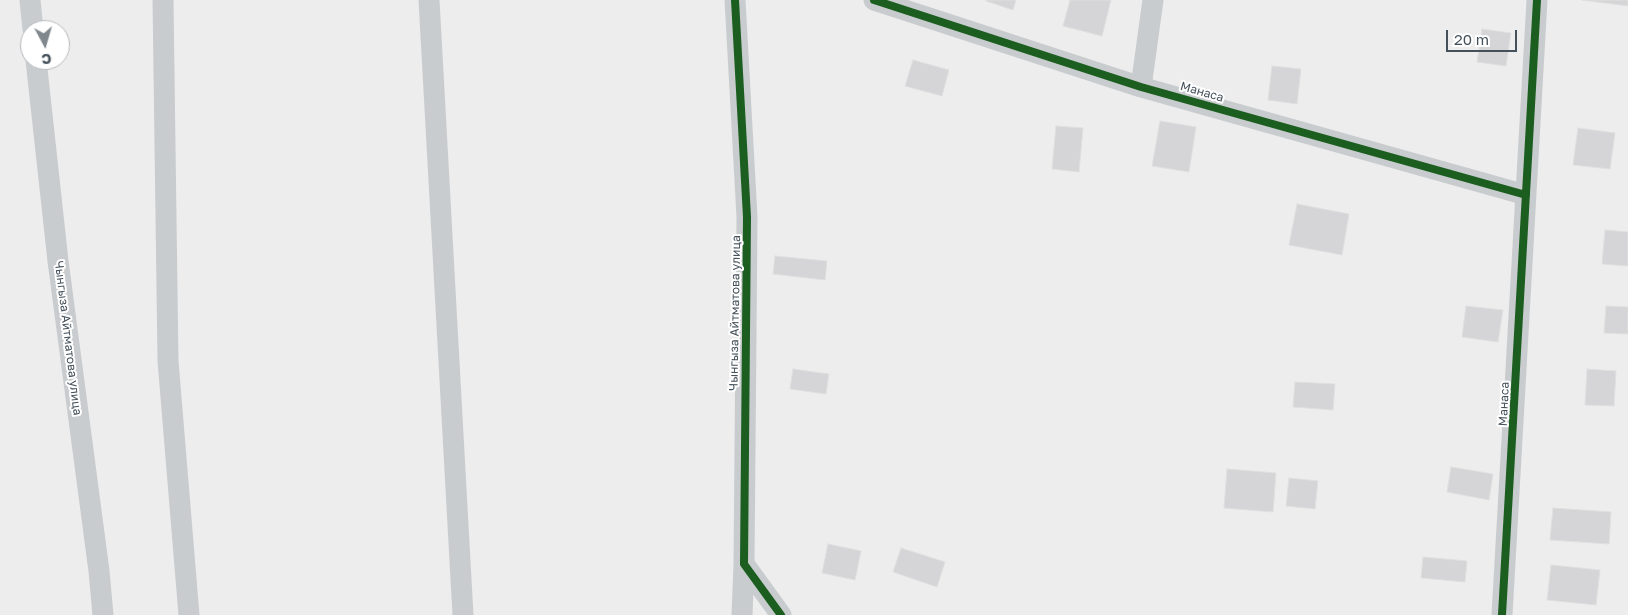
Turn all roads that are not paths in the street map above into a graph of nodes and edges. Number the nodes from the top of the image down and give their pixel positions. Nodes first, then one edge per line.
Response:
1 (30, 0) edge
2 (164, 0) edge
3 (429, 0) edge
4 (735, 0) edge
5 (874, 0) edge
6 (1153, 0) edge
7 (1537, 0) edge
8 (32, 20) edge
9 (37, 70) edge
10 (1141, 86) junction
11 (1526, 195) junction
12 (744, 564) junction
13 (103, 615) edge
14 (189, 615) edge
15 (463, 615) edge
16 (742, 615) edge
17 (781, 615) edge
18 (1502, 615) edge

1 - 8 street
2 - 14 street
3 - 15 street
4 - 12 street, Чынгыза Айтматова улица
5 - 10 street, Манаса
6 - 10 street
7 - 11 street, Манаса
9 - 13 street, Чынгыза Айтматова улица
10 - 11 street, Манаса
11 - 18 street, Манаса
12 - 16 street, Чынгыза Айтматова улица
12 - 17 street

